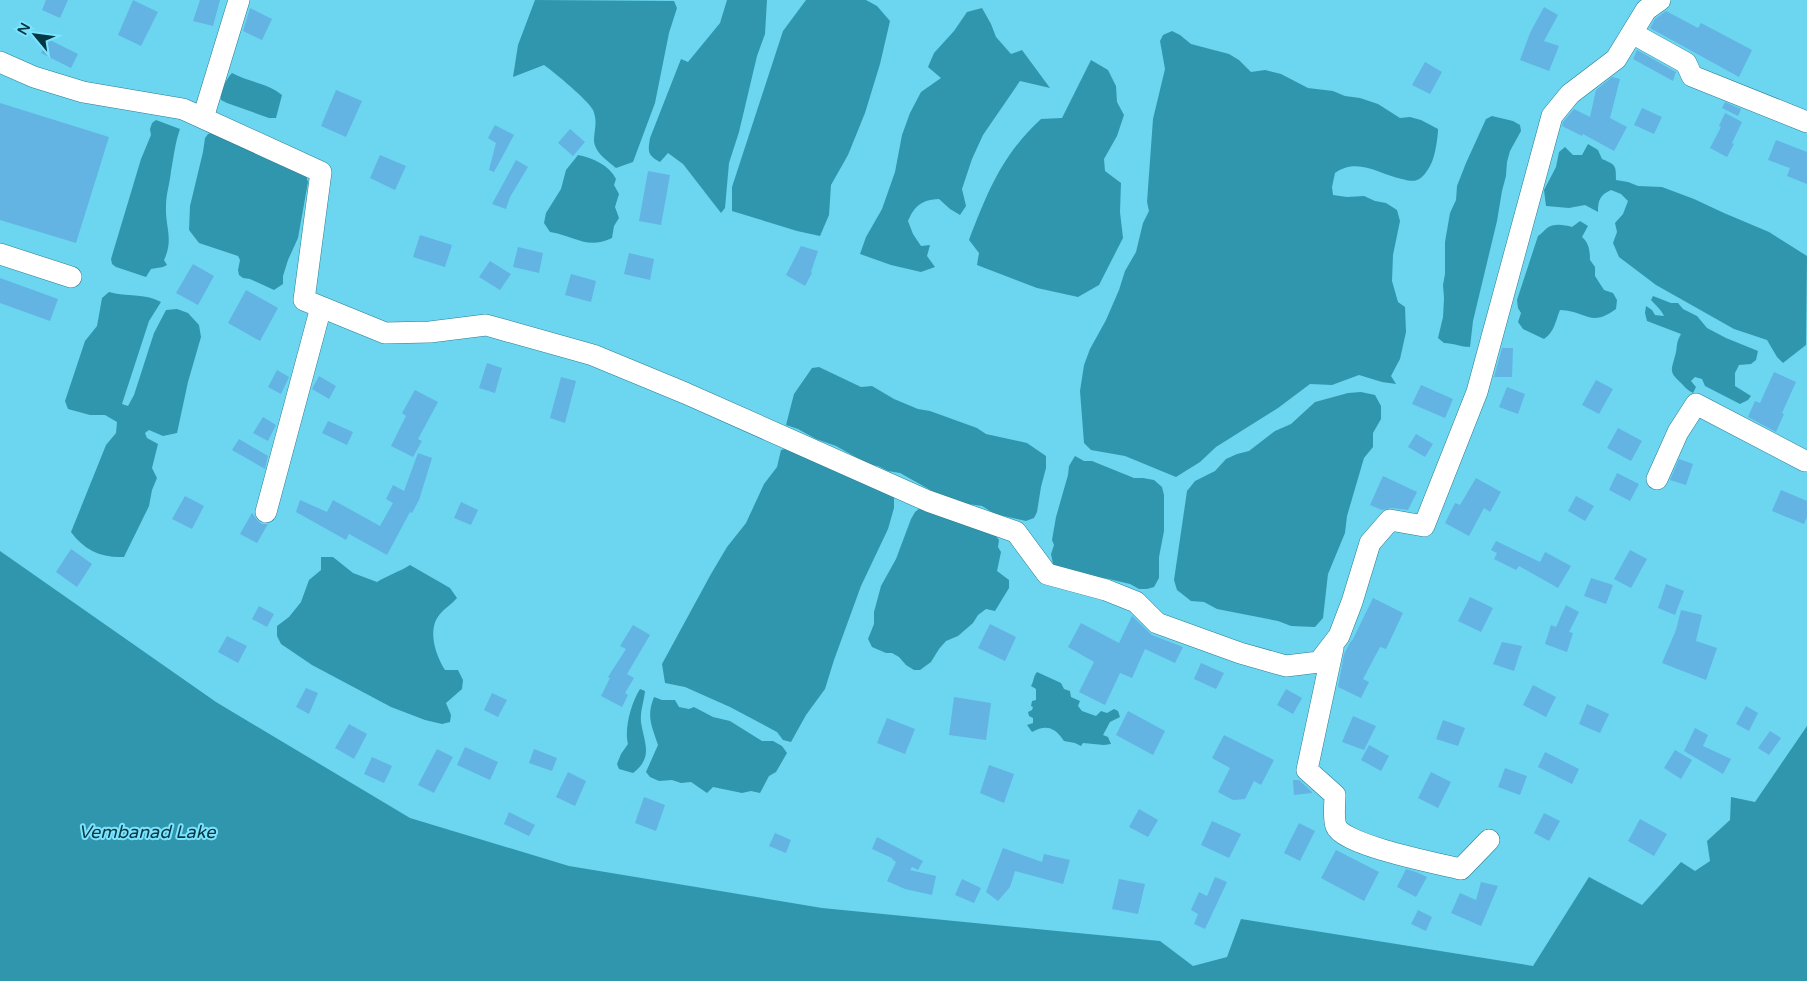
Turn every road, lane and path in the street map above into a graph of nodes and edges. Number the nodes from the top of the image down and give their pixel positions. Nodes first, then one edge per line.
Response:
1 (239, 0) edge
2 (1647, 3) edge
3 (1632, 33) junction
4 (0, 62) edge
5 (203, 118) junction
6 (1807, 122) edge
7 (0, 254) edge
8 (71, 277) dead end
9 (322, 307) junction
10 (1807, 461) edge
11 (1657, 479) dead end
12 (266, 512) dead end
13 (1334, 642) junction
14 (1489, 840) dead end

1 - 5 street
2 - 3 street
3 - 6 street
3 - 13 street
4 - 5 street
5 - 9 street
7 - 8 street
9 - 12 street
9 - 13 street
10 - 11 street
13 - 14 street

